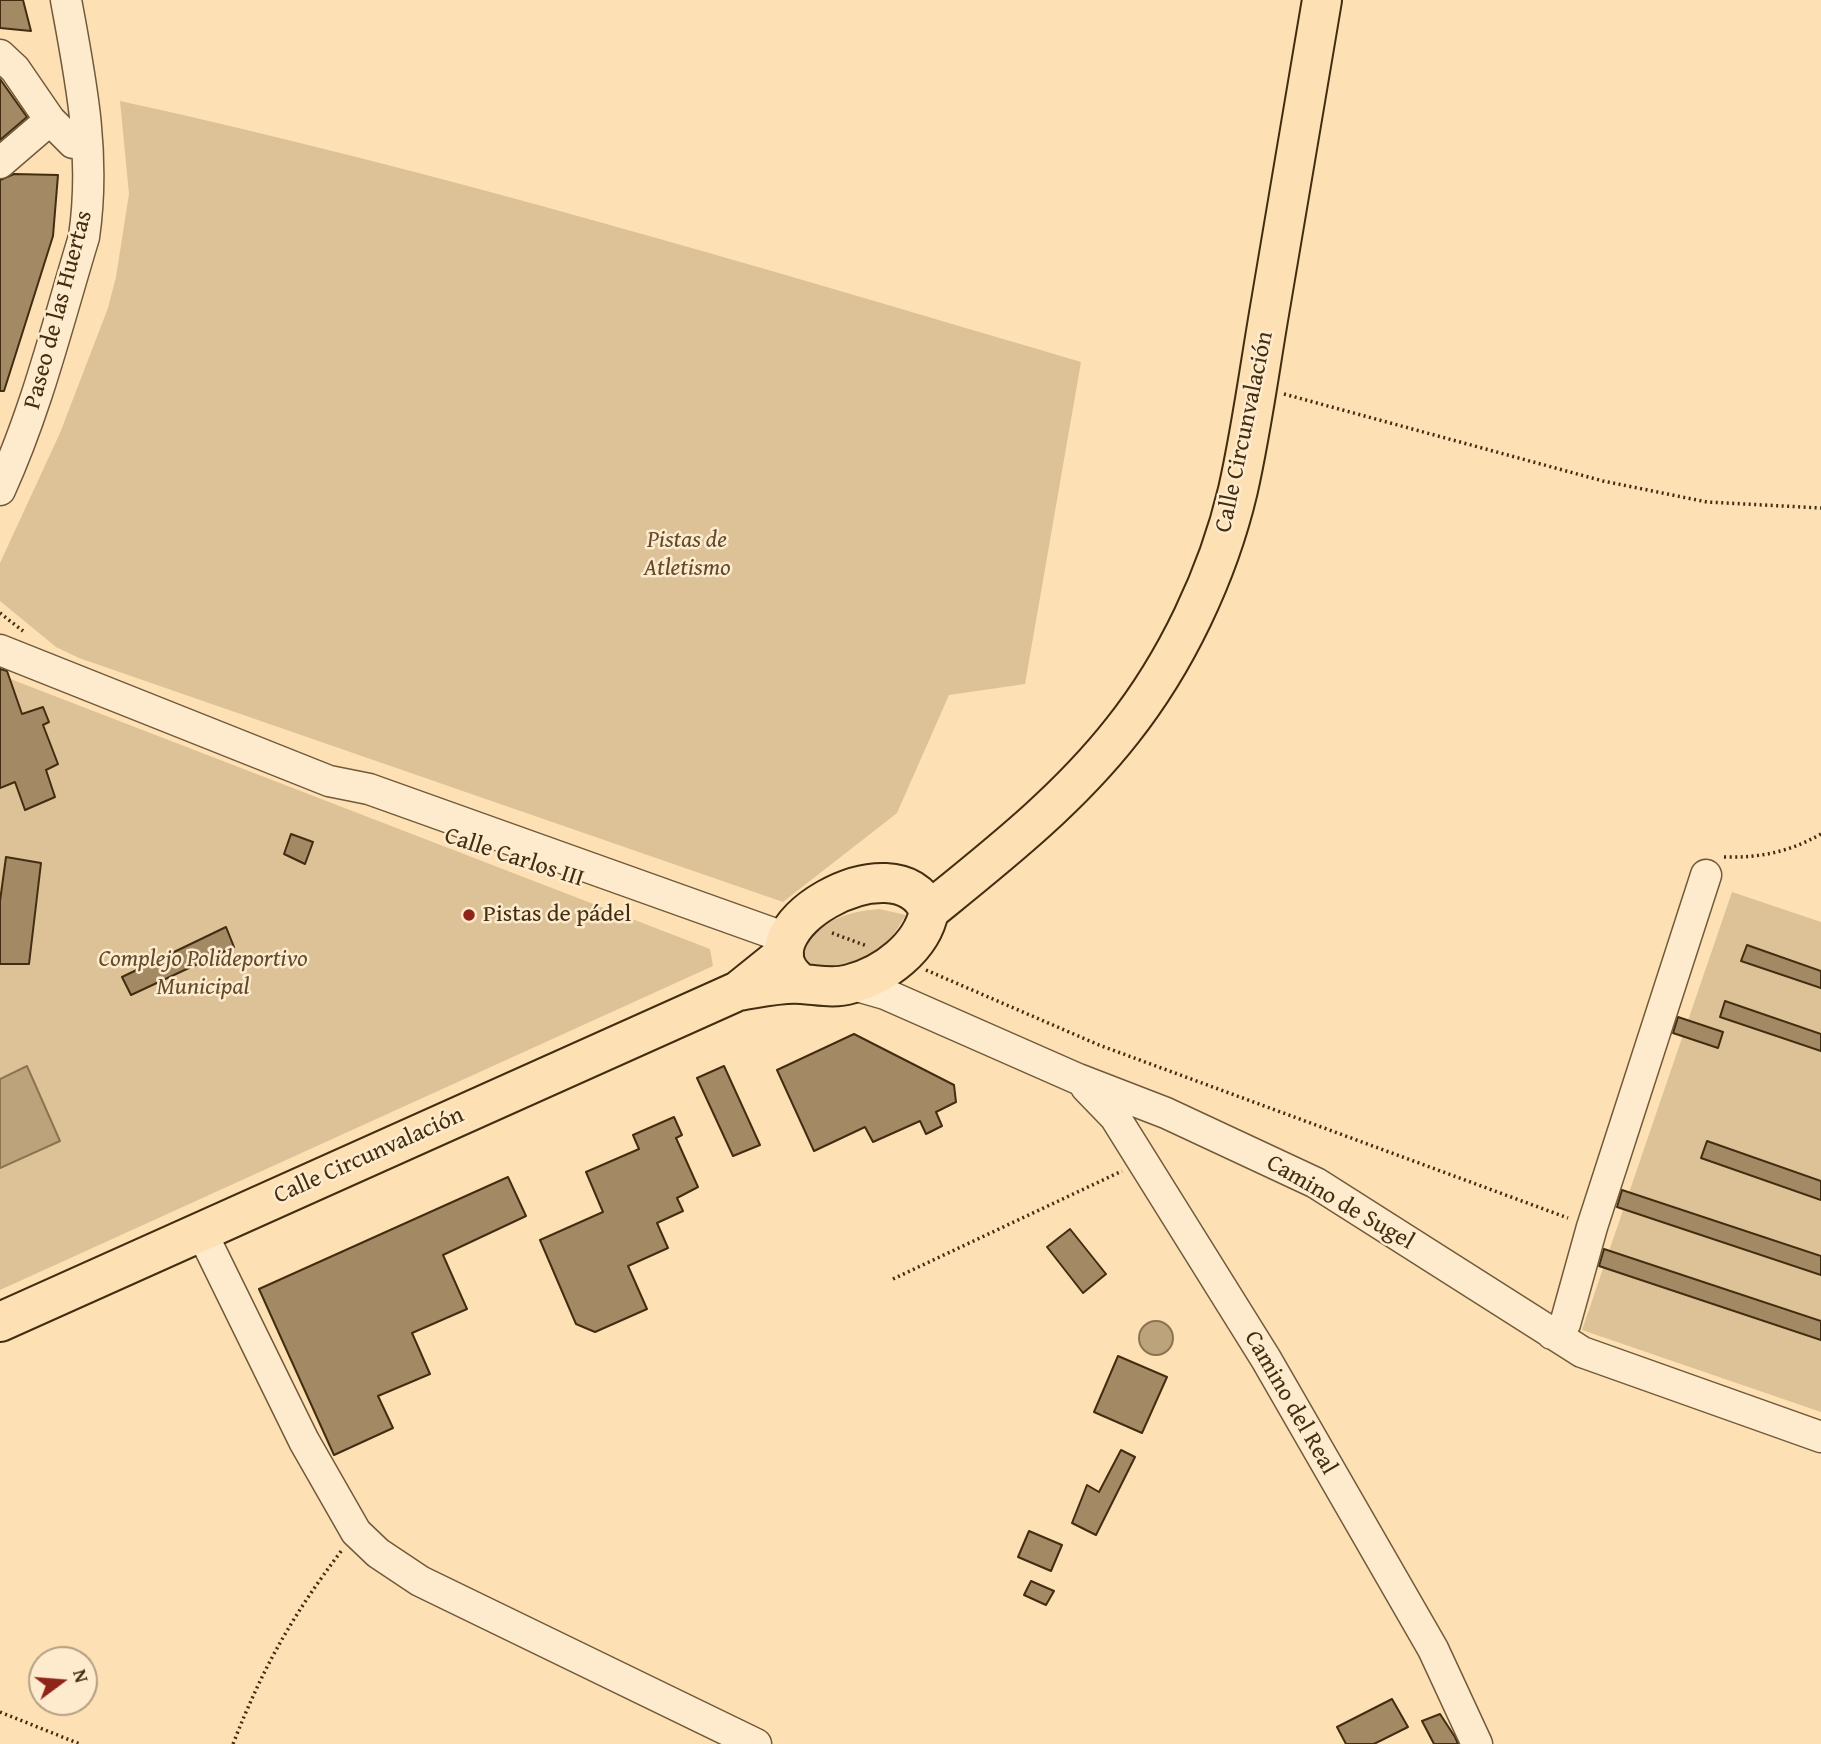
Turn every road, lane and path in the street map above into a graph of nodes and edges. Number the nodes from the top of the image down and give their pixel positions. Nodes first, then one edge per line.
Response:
1 (45, 0) edge
2 (66, 0) edge
3 (1322, 0) edge
4 (0, 55) edge
5 (50, 120) junction
6 (73, 143) junction
7 (0, 163) edge
8 (1257, 386) junction
9 (0, 444) edge
10 (0, 489) edge
11 (1821, 508) edge
12 (4, 639) edge
13 (1821, 834) edge
14 (1706, 875) joint
15 (924, 902) junction
16 (790, 956) junction
17 (850, 984) junction
18 (1078, 1079) junction
19 (1143, 1160) junction
20 (201, 1231) junction
21 (893, 1279) dead end
22 (0, 1322) edge
23 (1552, 1334) junction
24 (1821, 1437) edge
25 (356, 1532) junction
26 (0, 1712) edge
27 (80, 1744) edge
28 (233, 1744) edge
29 (756, 1744) edge
30 (1477, 1744) edge

1 - 6 street, Paseo de las Huertas
2 - 10 street, Paseo de las Huertas
3 - 8 main road, Calle Circunvalación
4 - 5 street
5 - 6 street
5 - 7 street
6 - 9 street, Paseo de las Huertas
8 - 11 path
8 - 15 main road, Calle Circunvalación
12 - 16 street, Calle Carlos III
13 - 14 path
14 - 23 street
15 - 16 main road
15 - 17 main road
16 - 17 main road
16 - 20 main road, Calle Circunvalación
17 - 18 street, Camino de Sugel
18 - 19 street, Camino del Real
18 - 23 street, Camino de Sugel
19 - 21 path
19 - 30 street, Camino del Real
20 - 22 main road, Calle Circunvalación
20 - 25 street
23 - 24 street, Camino de Sugel
25 - 28 path
25 - 29 street
26 - 27 path

